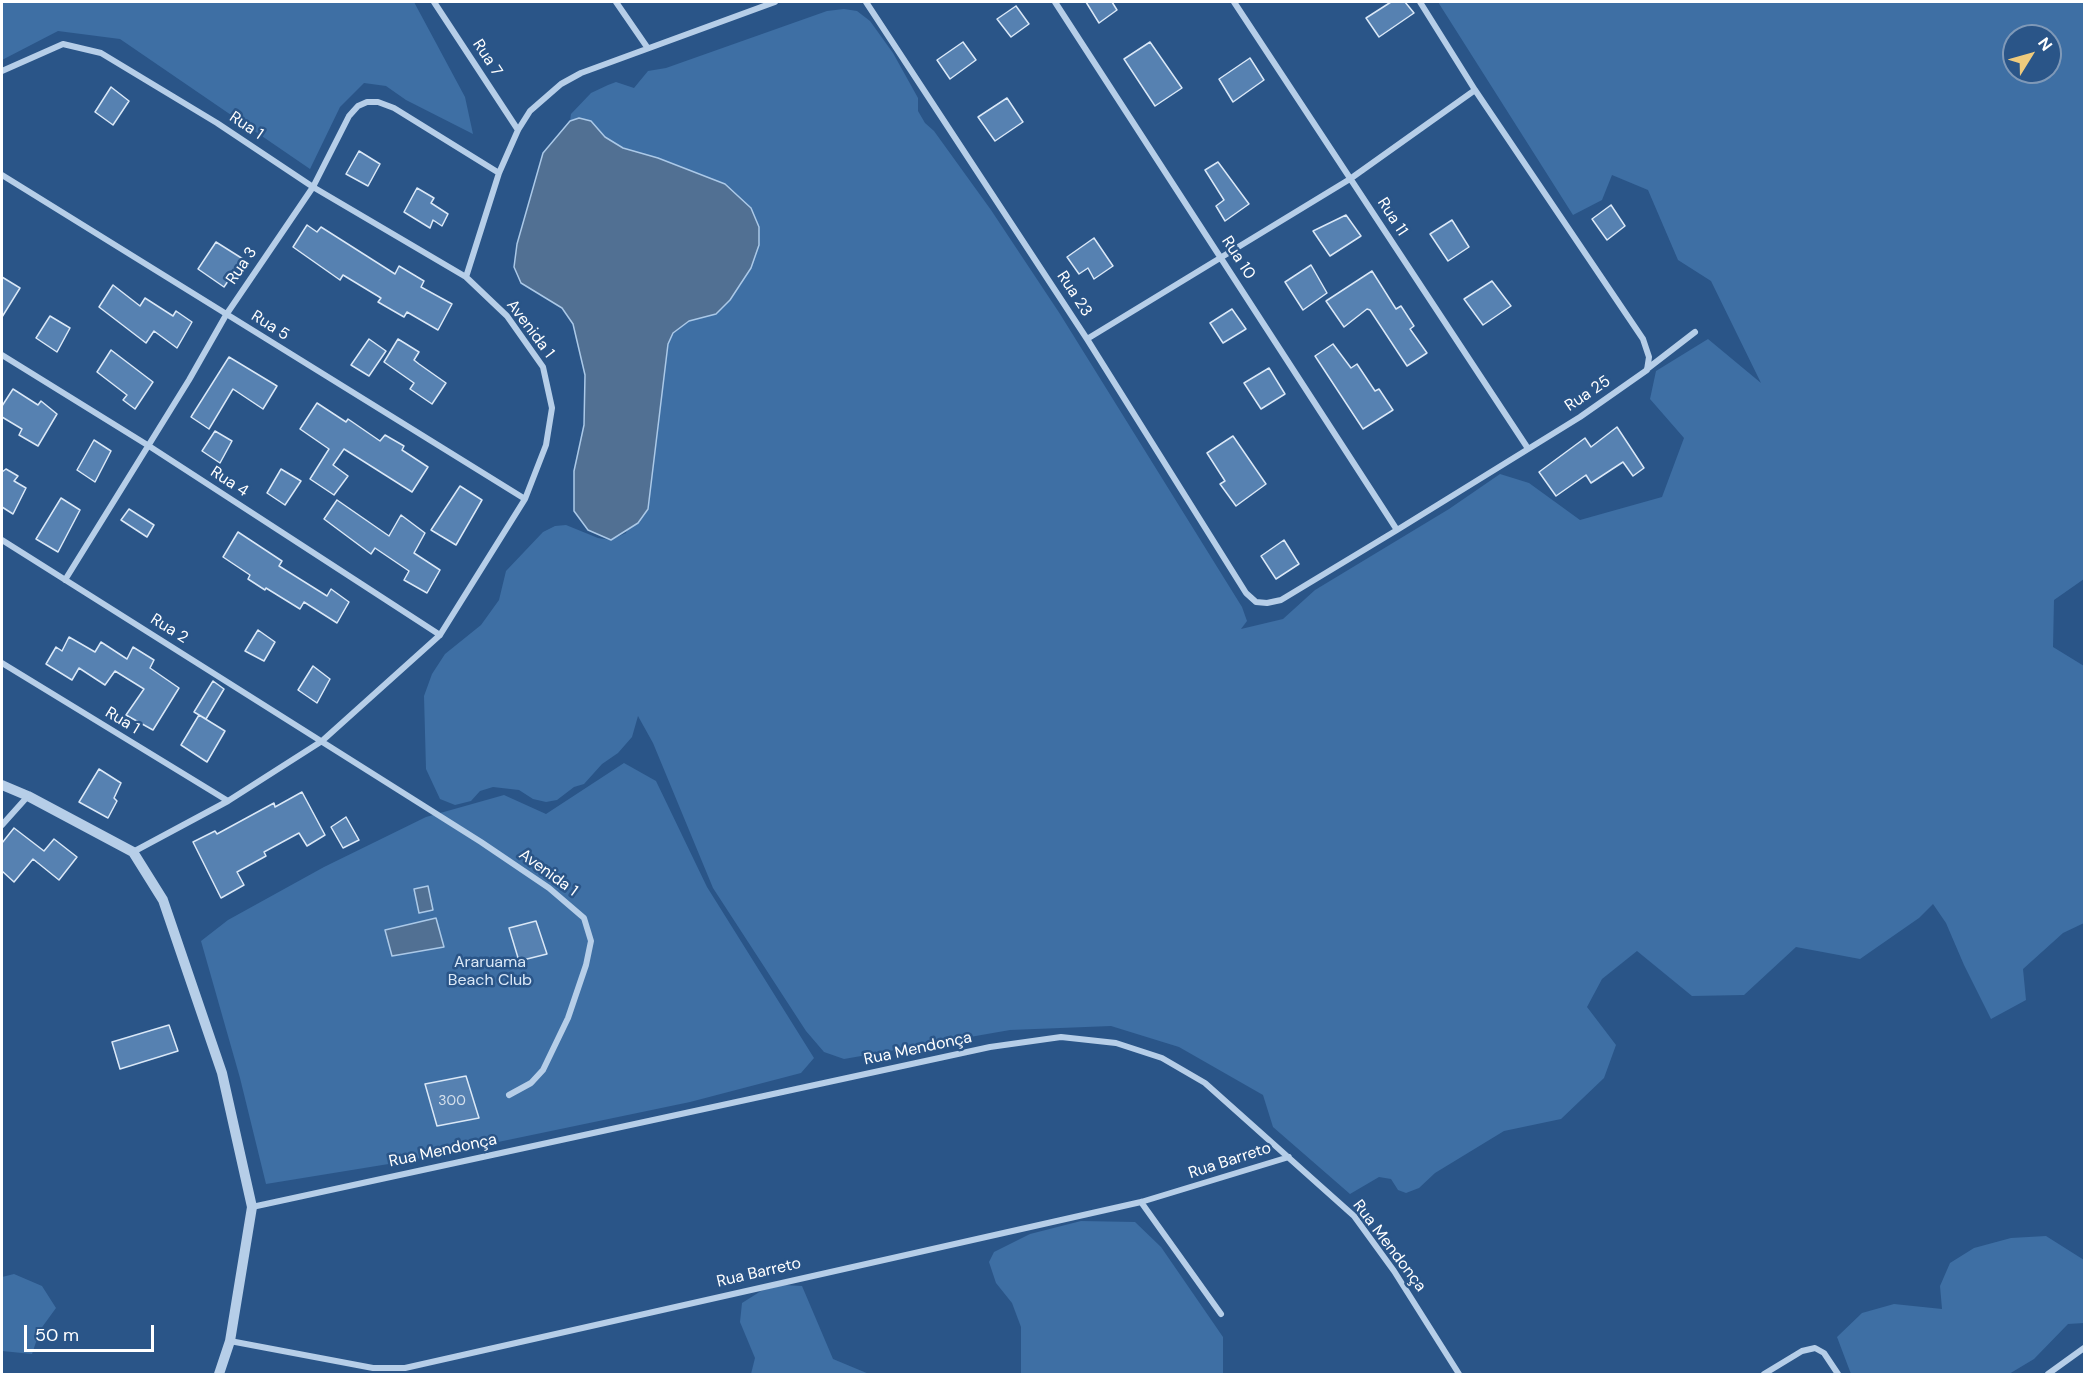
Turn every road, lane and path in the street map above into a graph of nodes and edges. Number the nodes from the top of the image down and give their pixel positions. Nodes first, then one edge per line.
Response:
1 (434, 2) edge
2 (616, 2) edge
3 (775, 2) edge
4 (866, 2) edge
5 (1055, 2) edge
6 (1234, 2) edge
7 (1420, 2) edge
8 (647, 47) junction
9 (2, 71) edge
10 (1475, 90) junction
11 (518, 129) junction
12 (499, 173) junction
13 (2, 175) edge
14 (1350, 179) junction
15 (313, 187) junction
16 (1222, 258) junction
17 (466, 277) junction
18 (226, 315) junction
19 (1695, 332) dead end
20 (1088, 339) junction
21 (2, 355) edge
22 (1647, 370) junction
23 (149, 446) junction
24 (1527, 447) junction
25 (525, 499) junction
26 (1397, 530) junction
27 (2, 540) edge
28 (65, 580) junction
29 (1256, 602) joint
30 (440, 635) junction
31 (2, 663) edge
32 (322, 741) junction
33 (2, 785) edge
34 (28, 796) junction
35 (228, 801) junction
36 (2, 825) edge
37 (133, 852) junction
38 (509, 1095) dead end
39 (1289, 1157) junction
40 (1141, 1202) junction
41 (252, 1207) junction
42 (1221, 1314) dead end
43 (230, 1341) junction
44 (2085, 1348) edge
45 (219, 1374) edge
46 (1459, 1374) edge
47 (1764, 1374) edge
48 (1838, 1374) edge
49 (2048, 1374) edge

1 - 11 street, Rua 7
2 - 8 street
3 - 8 street
4 - 20 street, Rua 23
5 - 16 street, Rua 10
6 - 14 street, Rua 11
7 - 10 street
8 - 11 street
9 - 15 street, Rua 1
10 - 14 street
10 - 22 street
11 - 12 street
12 - 15 street, Rua 3
12 - 17 street
13 - 18 street, Rua 5
14 - 16 street
14 - 24 street, Rua 11
15 - 17 street, Rua 1
15 - 18 street, Rua 3
16 - 20 street
16 - 26 street, Rua 10
17 - 25 street, Avenida 1
18 - 23 street, Rua 3
18 - 25 street, Rua 5
19 - 22 street, Rua 25
20 - 29 street, Rua 23
21 - 23 street, Rua 4
22 - 24 street, Rua 25
23 - 28 street, Rua 3
23 - 30 street, Rua 4
24 - 26 street, Rua 25
25 - 30 street, Avenida 1
26 - 29 street, Rua 25
27 - 28 street, Rua 2
28 - 32 street, Rua 2
30 - 32 street, Avenida 1
31 - 35 street, Rua 1
32 - 35 street, Avenida 1
32 - 38 street, Avenida 1
33 - 34 street
34 - 36 street
34 - 37 street
35 - 37 street, Avenida 1
37 - 41 street
39 - 40 street, Rua Barreto
39 - 41 street, Rua Mendonça
39 - 46 street, Rua Mendonça
40 - 42 street
40 - 43 street, Rua Barreto
41 - 43 street
43 - 45 street
44 - 49 street
47 - 48 street

